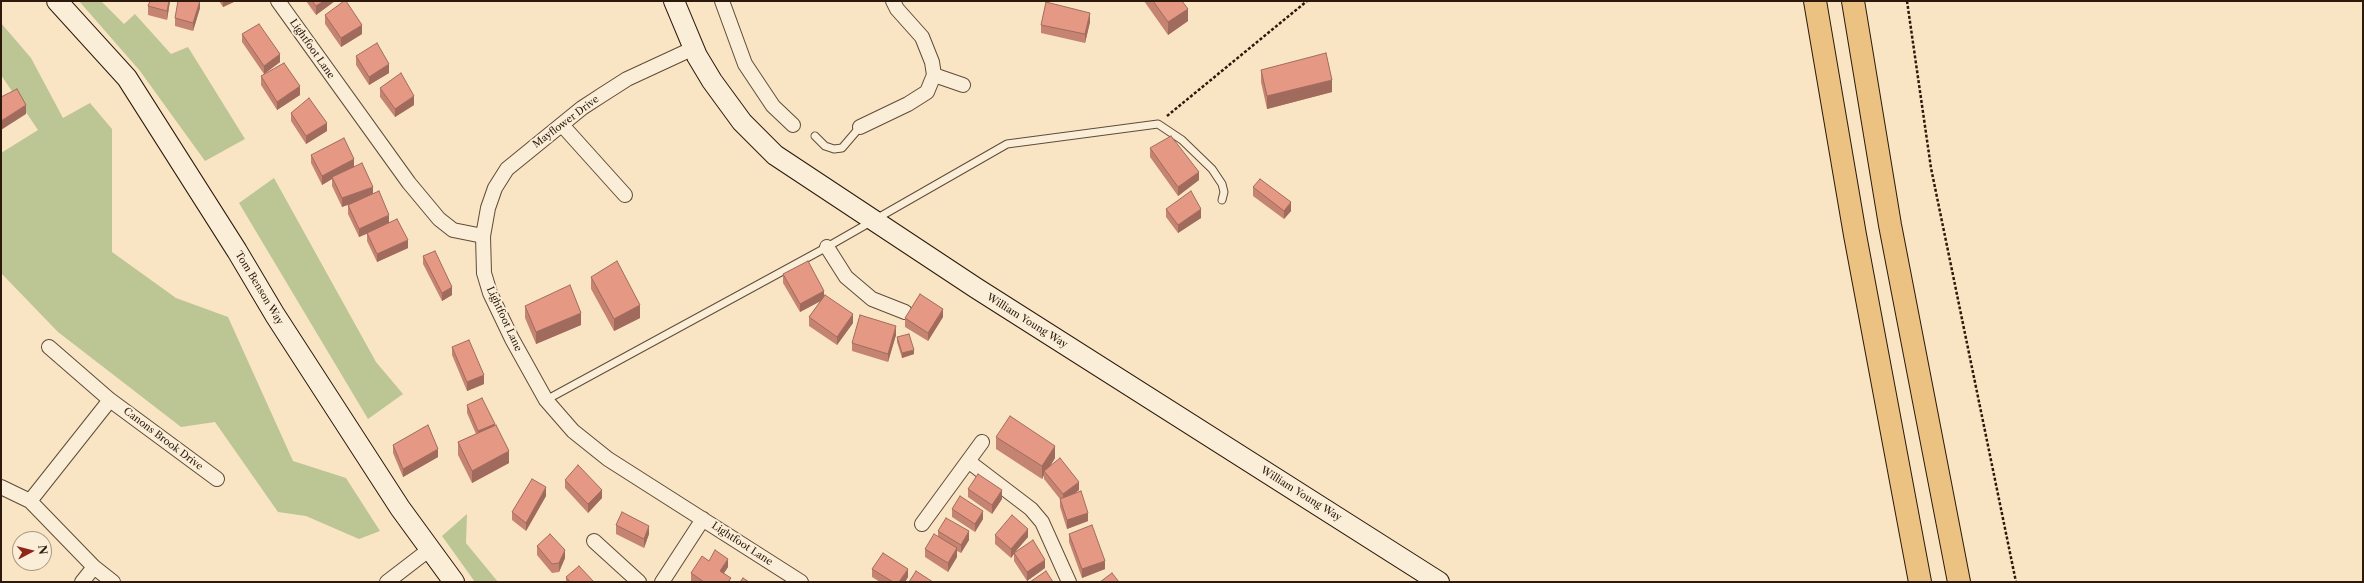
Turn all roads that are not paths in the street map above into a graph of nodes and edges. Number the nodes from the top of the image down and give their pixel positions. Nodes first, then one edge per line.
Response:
1 (56, 1) edge
2 (278, 1) edge
3 (674, 1) edge
4 (722, 1) edge
5 (893, 1) edge
6 (1814, 1) edge
7 (1853, 1) edge
8 (694, 48) junction
9 (934, 75) junction
10 (963, 85) dead end
11 (562, 125) junction
12 (793, 125) dead end
13 (860, 127) joint
14 (815, 136) dead end
15 (625, 195) dead end
16 (1222, 200) dead end
17 (874, 220) junction
18 (483, 236) junction
19 (827, 247) junction
20 (905, 312) dead end
21 (49, 347) dead end
22 (110, 400) junction
23 (546, 400) junction
24 (982, 442) dead end
25 (968, 460) junction
26 (217, 479) dead end
27 (1, 487) edge
28 (30, 501) junction
29 (704, 519) junction
30 (922, 524) dead end
31 (594, 541) dead end
32 (430, 549) junction
33 (94, 567) junction
34 (82, 582) edge
35 (113, 582) edge
36 (387, 582) edge
37 (454, 582) edge
38 (639, 582) edge
39 (662, 582) edge
40 (801, 582) edge
41 (1069, 582) edge
42 (1439, 582) edge
43 (1920, 582) edge
44 (1959, 582) edge

1 - 32 main road, Tom Benson Way
2 - 18 street, Lightfoot Lane
3 - 8 main road, William Young Way
4 - 12 street
5 - 9 street
6 - 43 highway
7 - 44 highway
8 - 11 street, Mayflower Drive
8 - 17 main road, William Young Way
9 - 10 street
9 - 13 street
11 - 15 street
11 - 18 street, Mayflower Drive
13 - 14 lane
16 - 17 lane
17 - 19 lane
17 - 42 main road, William Young Way
18 - 23 street, Lightfoot Lane
19 - 20 street
19 - 23 lane
21 - 22 street, Canons Brook Drive
22 - 26 street, Canons Brook Drive
22 - 28 street
23 - 29 street, Lightfoot Lane
24 - 25 street
25 - 30 street
25 - 41 street
27 - 28 street
28 - 33 street
29 - 39 street
29 - 40 street, Lightfoot Lane
31 - 38 street
32 - 36 street
32 - 37 main road, Tom Benson Way
33 - 34 street
33 - 35 street

